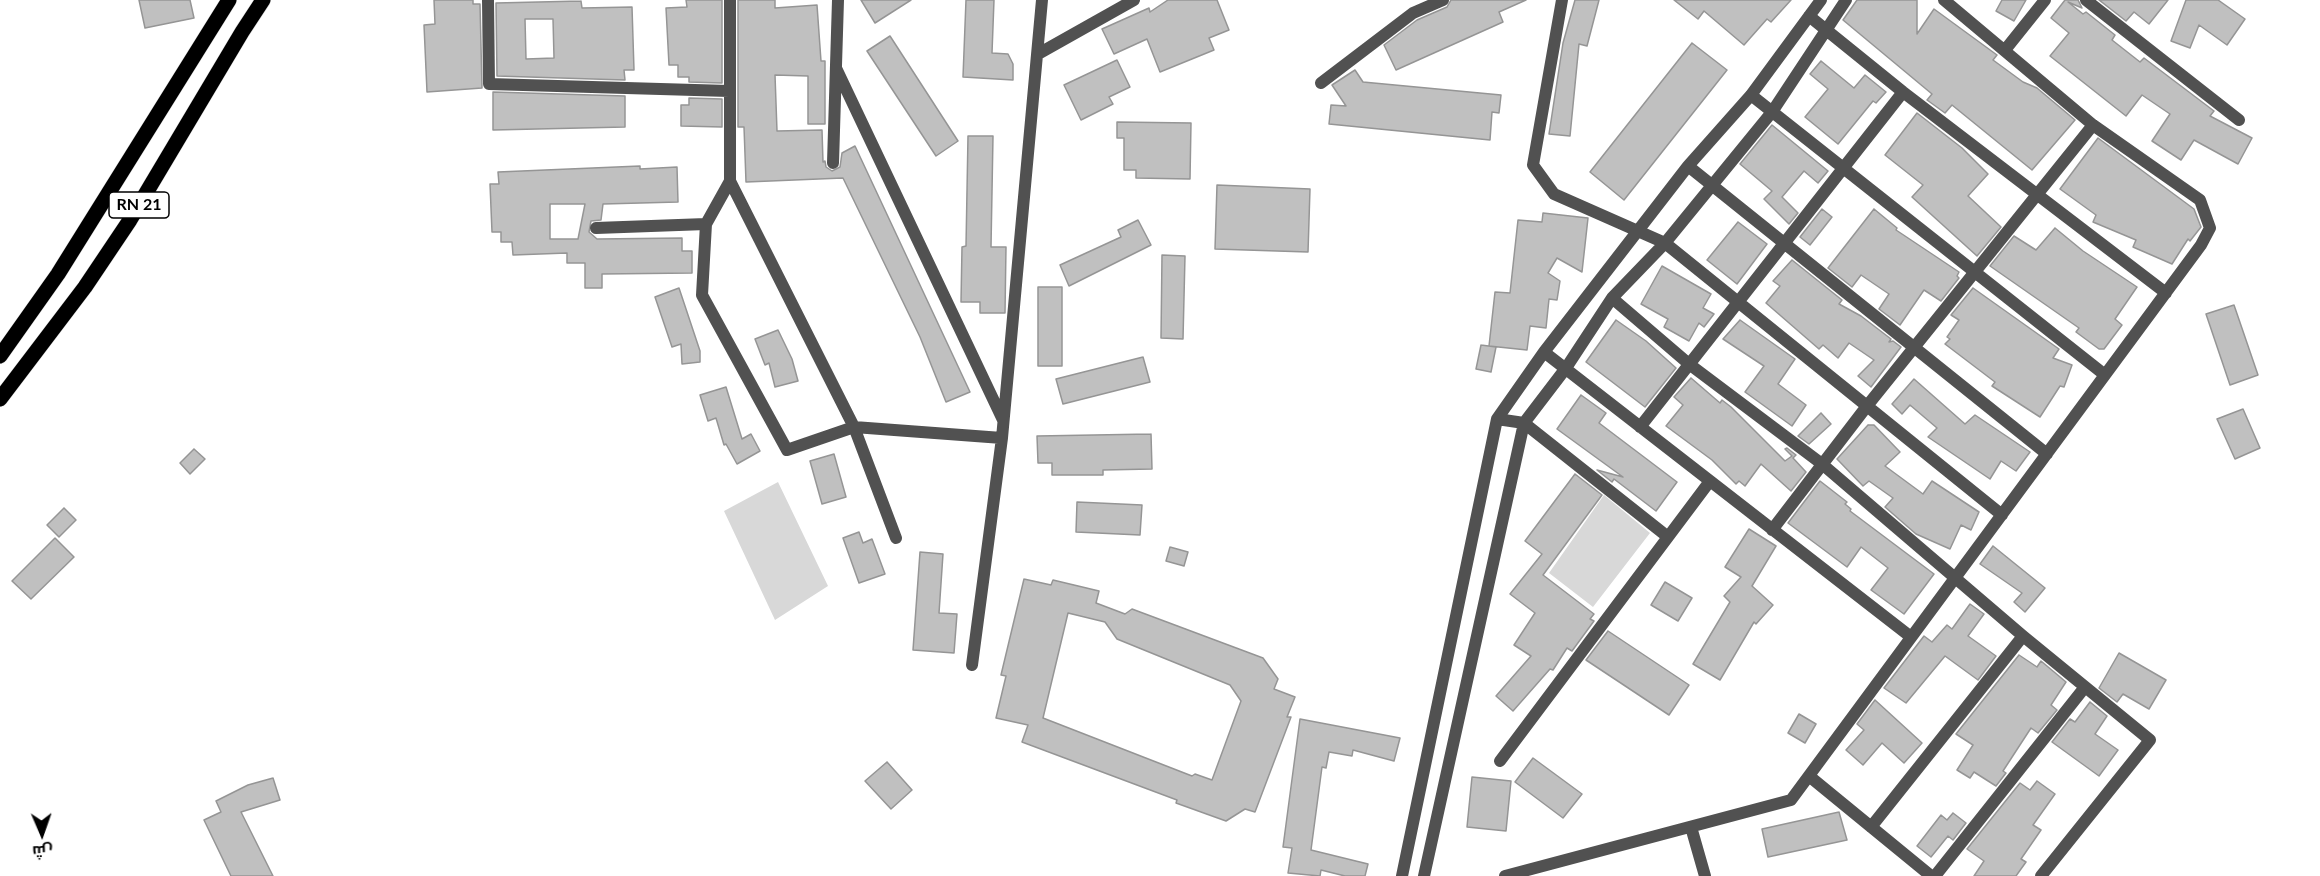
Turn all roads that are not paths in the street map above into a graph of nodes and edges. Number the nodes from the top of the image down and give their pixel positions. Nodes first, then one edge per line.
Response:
1 (230, 0) edge
2 (263, 0) edge
3 (489, 0) edge
4 (730, 0) edge
5 (838, 0) edge
6 (1042, 0) edge
7 (1134, 0) edge
8 (1443, 0) edge
9 (1562, 0) edge
10 (1821, 0) edge
11 (1846, 0) edge
12 (1944, 0) edge
13 (2045, 0) edge
14 (2086, 0) edge
15 (1809, 16) junction
16 (1826, 30) junction
17 (2005, 50) junction
18 (1038, 54) junction
19 (836, 68) junction
20 (1321, 83) dead end
21 (729, 91) junction
22 (1903, 92) junction
23 (1751, 95) junction
24 (1772, 112) junction
25 (2239, 120) dead end
26 (2093, 125) junction
27 (833, 163) dead end
28 (1688, 166) junction
29 (1843, 168) junction
30 (730, 181) junction
31 (1712, 185) junction
32 (2039, 194) junction
33 (706, 224) junction
34 (596, 228) dead end
35 (1640, 232) junction
36 (1665, 243) junction
37 (1785, 244) junction
38 (1976, 273) junction
39 (2166, 293) junction
40 (1612, 298) junction
41 (1737, 301) junction
42 (1916, 349) junction
43 (1544, 352) junction
44 (0, 356) edge
45 (1689, 364) junction
46 (1566, 368) junction
47 (2105, 375) junction
48 (0, 399) edge
49 (1867, 406) junction
50 (1497, 419) junction
51 (1003, 421) junction
52 (1524, 423) junction
53 (854, 427) junction
54 (1640, 427) junction
55 (1002, 438) junction
56 (2047, 454) junction
57 (1822, 464) junction
58 (1710, 481) junction
59 (2002, 515) junction
60 (1772, 530) junction
61 (1668, 537) junction
62 (896, 538) dead end
63 (1955, 578) junction
64 (2023, 636) junction
65 (1911, 637) junction
66 (972, 665) dead end
67 (2085, 687) junction
68 (1500, 761) dead end
69 (1809, 776) junction
70 (1691, 827) junction
71 (1871, 827) junction
72 (1402, 876) edge
73 (1424, 876) edge
74 (1505, 876) edge
75 (1705, 876) edge
76 (1933, 876) edge
77 (2041, 876) edge

1 - 44 main road, RN 21
2 - 48 main road, RN 21
3 - 21 street
4 - 21 street
5 - 19 street
6 - 18 street
7 - 18 street
8 - 20 street
9 - 35 street
10 - 15 street
11 - 16 street
12 - 17 street
13 - 17 street
14 - 25 street
15 - 16 street
15 - 23 street
16 - 22 street
16 - 24 street
17 - 26 street
18 - 51 street
19 - 27 street
19 - 51 street
21 - 30 street
22 - 29 street
22 - 32 street
23 - 24 street
23 - 28 street
24 - 29 street
24 - 31 street
26 - 32 street
26 - 39 street
28 - 31 street
28 - 35 street
29 - 37 street
29 - 38 street
30 - 33 street
30 - 53 street
31 - 36 street
31 - 37 street
32 - 38 street
32 - 39 street
33 - 34 street
33 - 53 street
35 - 36 street
35 - 43 street
36 - 40 street
36 - 41 street
37 - 41 street
37 - 42 street
38 - 42 street
38 - 47 street
39 - 47 street
40 - 45 street
40 - 46 street
41 - 45 street
41 - 49 street
42 - 49 street
42 - 56 street
43 - 46 street
43 - 50 street
45 - 54 street
45 - 57 street
46 - 52 street
46 - 54 street
47 - 56 street
49 - 57 street
49 - 59 street
50 - 52 street
50 - 72 street
51 - 55 street
52 - 61 street
52 - 73 street
53 - 55 street
53 - 62 street
54 - 58 street
55 - 66 street
56 - 59 street
57 - 60 street
57 - 63 street
58 - 60 street
58 - 61 street
59 - 63 street
60 - 65 street
61 - 68 street
63 - 64 street
63 - 65 street
64 - 67 street
64 - 71 street
65 - 69 street
67 - 76 street
67 - 77 street
69 - 70 street
69 - 71 street
70 - 74 street
70 - 75 street
71 - 76 street

